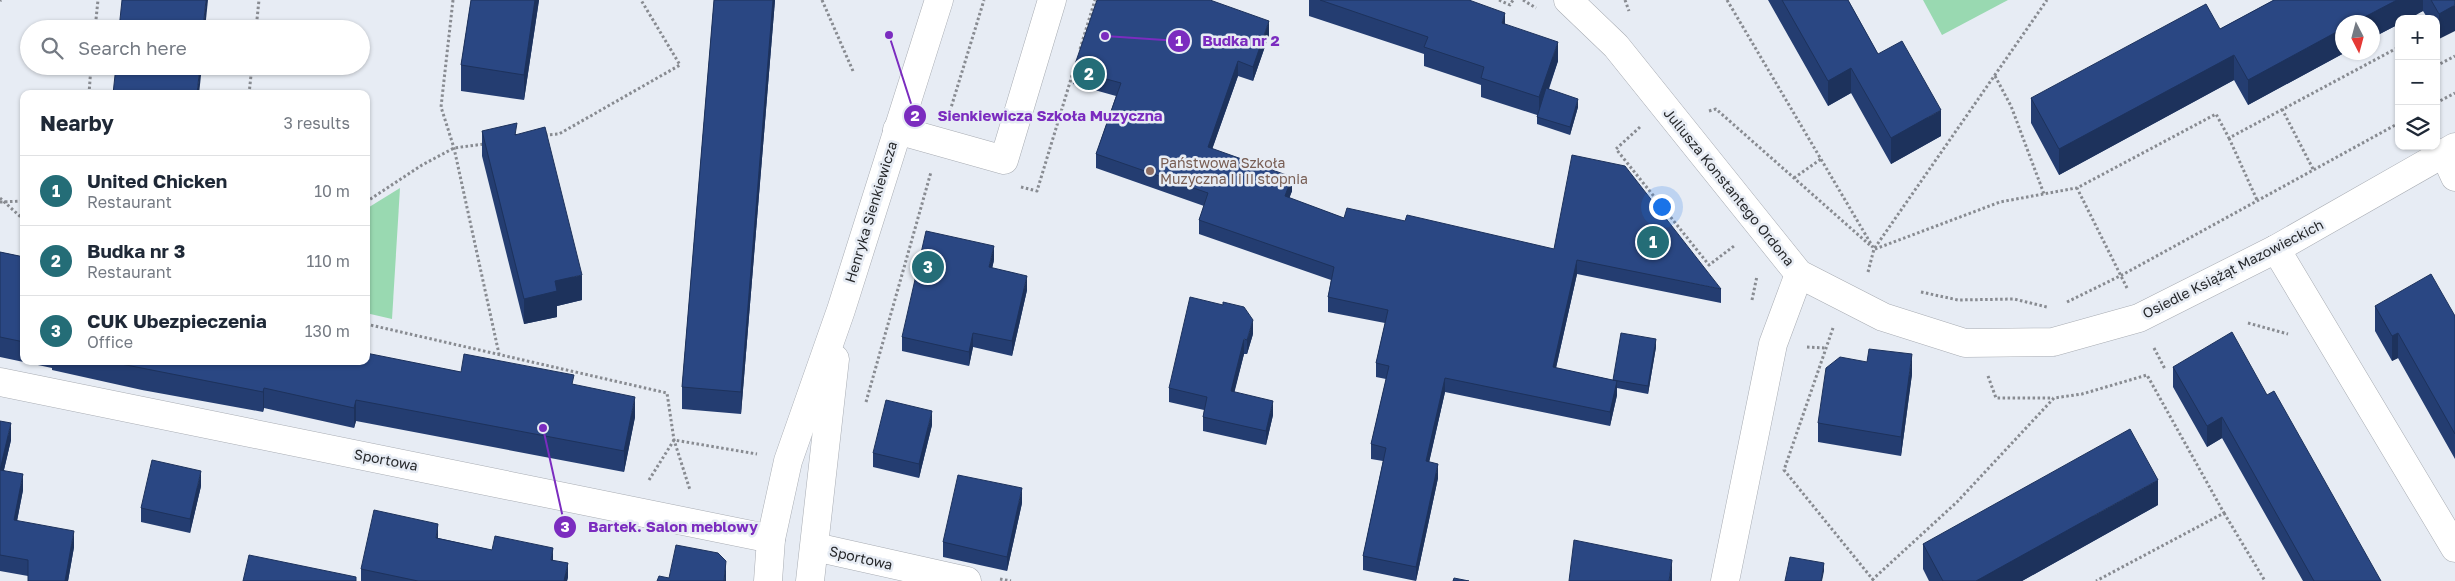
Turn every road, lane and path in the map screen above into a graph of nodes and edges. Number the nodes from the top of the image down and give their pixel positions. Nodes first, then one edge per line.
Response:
1 (98, 0) edge
2 (259, 0) edge
3 (453, 0) edge
4 (641, 0) edge
5 (822, 0) edge
6 (939, 0) edge
7 (984, 0) edge
8 (1052, 0) edge
9 (1499, 0) edge
10 (1513, 0) edge
11 (1523, 0) edge
12 (1726, 0) edge
13 (2047, 0) edge
14 (1578, 3) edge
15 (1539, 10) dead end
16 (96, 20) edge
17 (257, 20) edge
18 (2395, 49) edge
19 (2455, 56) edge
20 (2440, 64) edge
21 (853, 72) dead end
22 (90, 75) edge
23 (251, 75) edge
24 (1995, 76) junction
25 (89, 90) edge
26 (249, 90) edge
27 (2455, 93) edge
28 (2440, 101) edge
29 (2282, 109) junction
30 (1704, 112) dead end
31 (1644, 124) dead end
32 (2395, 125) edge
33 (897, 130) junction
34 (540, 136) edge
35 (2229, 138) junction
36 (492, 142) edge
37 (940, 142) junction
38 (454, 148) junction
39 (1821, 159) junction
40 (2451, 159) edge
41 (2313, 169) junction
42 (1794, 178) junction
43 (2076, 188) junction
44 (2044, 194) junction
45 (370, 199) edge
46 (1, 200) edge
47 (2257, 200) junction
48 (20, 201) edge
49 (20, 217) edge
50 (1741, 240) dead end
51 (1874, 249) junction
52 (2276, 249) junction
53 (1799, 274) junction
54 (1868, 274) dead end
55 (2122, 274) junction
56 (1758, 275) dead end
57 (1914, 290) dead end
58 (1751, 302) dead end
59 (2061, 304) dead end
60 (2053, 309) dead end
61 (841, 310) junction
62 (2139, 318) junction
63 (1834, 322) dead end
64 (2248, 323) dead end
65 (370, 325) edge
66 (2298, 336) dead end
67 (1773, 344) junction
68 (1826, 348) junction
69 (498, 355) junction
70 (2165, 369) dead end
71 (0, 382) edge
72 (864, 407) dead end
73 (693, 496) dead end
74 (2224, 513) junction
75 (772, 539) junction
76 (815, 547) junction
77 (2455, 548) edge
78 (979, 579) edge
79 (768, 581) edge
80 (810, 581) edge
81 (1012, 581) edge
82 (1725, 581) edge
83 (1873, 581) edge
84 (2096, 581) edge
85 (2265, 581) edge

1 - 16 path
2 - 17 path
3 - 38 path
4 - 34 path
5 - 21 path
6 - 33 street, Henryka Sienkiewicza
7 - 37 path
8 - 37 street
9 - 10 path
11 - 15 path
12 - 39 path
13 - 24 path
14 - 53 street, Juliusza Konstantego Ordona
18 - 29 path
19 - 20 path
22 - 25 path
23 - 26 path
24 - 44 path
24 - 51 path
27 - 28 path
29 - 35 path
29 - 41 path
30 - 42 path
31 - 50 path
32 - 41 path
33 - 37 street
33 - 61 street, Henryka Sienkiewicza
35 - 43 path
35 - 47 path
36 - 38 path
37 - 72 path
38 - 45 path
38 - 69 path
39 - 42 path
39 - 51 path
40 - 52 street, Osiedle Książąt Mazowieckich
41 - 47 path
42 - 51 path
43 - 44 path
43 - 55 path
44 - 51 path
46 - 48 path
46 - 49 path
47 - 55 path
51 - 54 path
52 - 62 street, Osiedle Książąt Mazowieckich
52 - 77 street
53 - 62 street, Osiedle Książąt Mazowieckich
53 - 67 street, Juliusza Konstantego Ordona
55 - 59 path
55 - 62 path
56 - 58 path
57 - 60 path
61 - 75 street, Henryka Sienkiewicza
61 - 76 street, Henryka Sienkiewicza
62 - 70 path
63 - 68 path
64 - 66 path
65 - 69 path
67 - 68 path
67 - 82 street, Juliusza Konstantego Ordona
68 - 83 path
69 - 73 path
71 - 75 street, Sportowa
74 - 83 path
74 - 84 path
74 - 85 path
75 - 79 street, Henryka Sienkiewicza
76 - 78 street, Sportowa
76 - 80 street, Henryka Sienkiewicza
78 - 81 path

